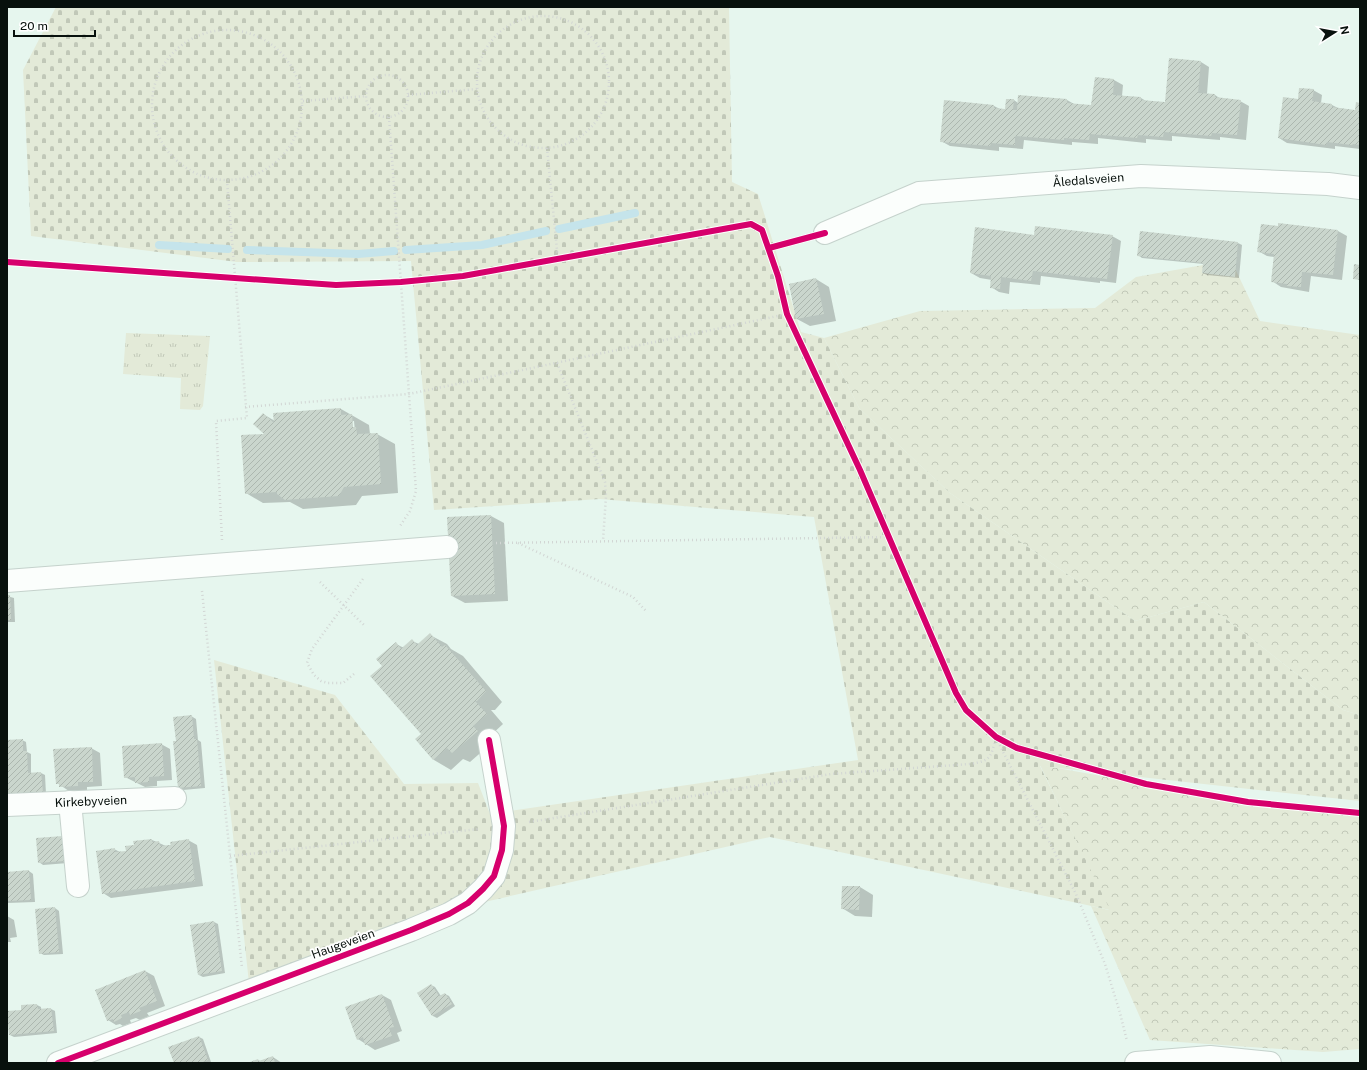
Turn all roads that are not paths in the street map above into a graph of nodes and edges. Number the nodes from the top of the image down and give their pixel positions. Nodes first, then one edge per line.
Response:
1 (1360, 188) edge
2 (825, 233) dead end
3 (447, 547) dead end
4 (7, 580) edge
5 (489, 740) dead end
6 (175, 798) dead end
7 (70, 802) junction
8 (7, 805) edge
9 (78, 886) dead end
10 (58, 1063) edge
11 (1136, 1063) edge
12 (1270, 1063) edge

1 - 2 street, Åledalsveien
3 - 4 street
5 - 10 street, Haugeveien
6 - 7 street, Kirkebyveien
7 - 8 street, Kirkebyveien
7 - 9 street
11 - 12 street

